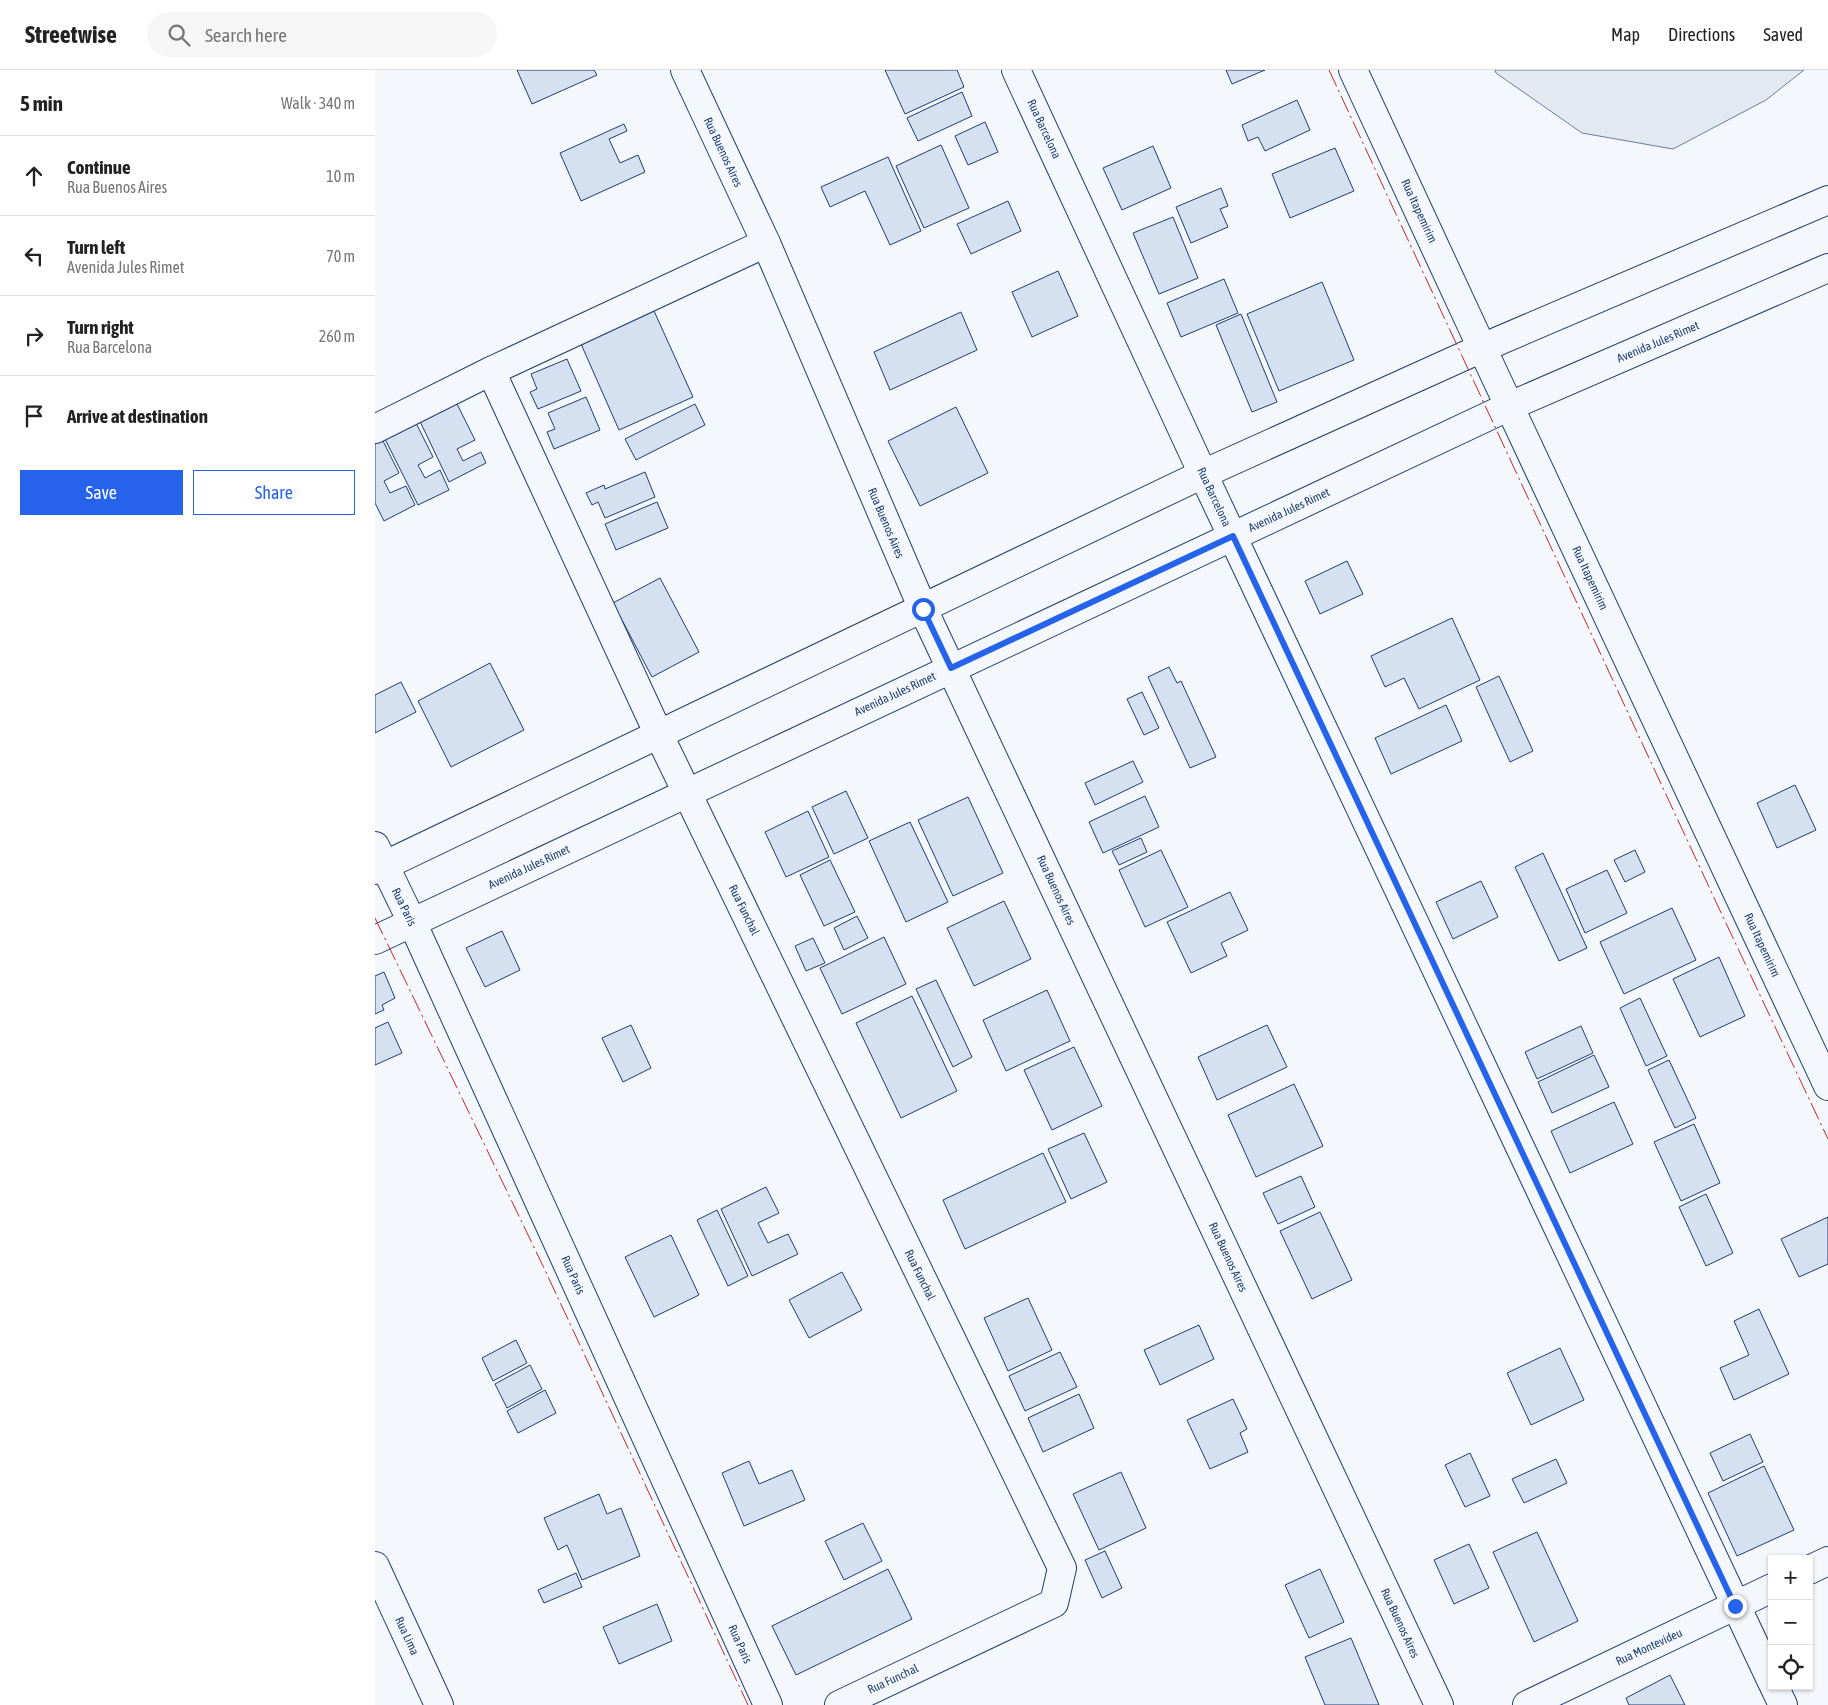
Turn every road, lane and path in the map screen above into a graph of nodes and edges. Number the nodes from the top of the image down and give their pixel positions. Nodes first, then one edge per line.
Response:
1 (685, 70) edge
2 (1016, 70) edge
3 (1353, 70) edge
4 (1828, 200) edge
5 (766, 243) junction
6 (1828, 268) edge
7 (1481, 348) junction
8 (491, 371) junction
9 (1510, 406) junction
10 (375, 429) edge
11 (1203, 474) junction
12 (1233, 536) junction
13 (923, 609) junction
14 (951, 668) junction
15 (659, 735) junction
16 (687, 792) junction
17 (378, 860) edge
18 (412, 922) junction
19 (375, 940) edge
20 (1828, 1086) edge
21 (1828, 1561) edge
22 (375, 1566) edge
23 (1813, 1568) edge
24 (1768, 1590) edge
25 (1735, 1606) junction
26 (1768, 1674) edge
27 (1776, 1690) edge
28 (439, 1705) edge
29 (768, 1705) edge
30 (839, 1705) edge
31 (1439, 1705) edge
32 (1527, 1705) edge
33 (1783, 1705) edge

1 - 5 street, Rua Buenos Aires
2 - 11 street, Rua Barcelona
3 - 7 street, Rua Itapemirim
4 - 7 street
5 - 8 street
5 - 13 street, Rua Buenos Aires
6 - 9 street, Avenida Jules Rimet
7 - 9 street, Rua Itapemirim
7 - 11 street
8 - 10 street
8 - 15 street, Rua Funchal
9 - 12 street, Avenida Jules Rimet
9 - 20 street, Rua Itapemirim
11 - 12 street, Rua Barcelona
11 - 13 street
12 - 14 street, Avenida Jules Rimet
12 - 25 street, Rua Barcelona
13 - 14 street, Rua Buenos Aires
13 - 15 street
14 - 16 street, Avenida Jules Rimet
14 - 31 street, Rua Buenos Aires
15 - 16 street, Rua Funchal
15 - 17 street
16 - 18 street, Avenida Jules Rimet
16 - 30 street, Rua Funchal
17 - 18 street, Rua Paris
18 - 19 street, Avenida Jules Rimet
18 - 29 street, Rua Paris
21 - 23 street
22 - 28 street, Rua Lima
24 - 25 street, Rua Montevideu
25 - 26 street, Rua Barcelona
25 - 32 street, Rua Montevideu
27 - 33 street

